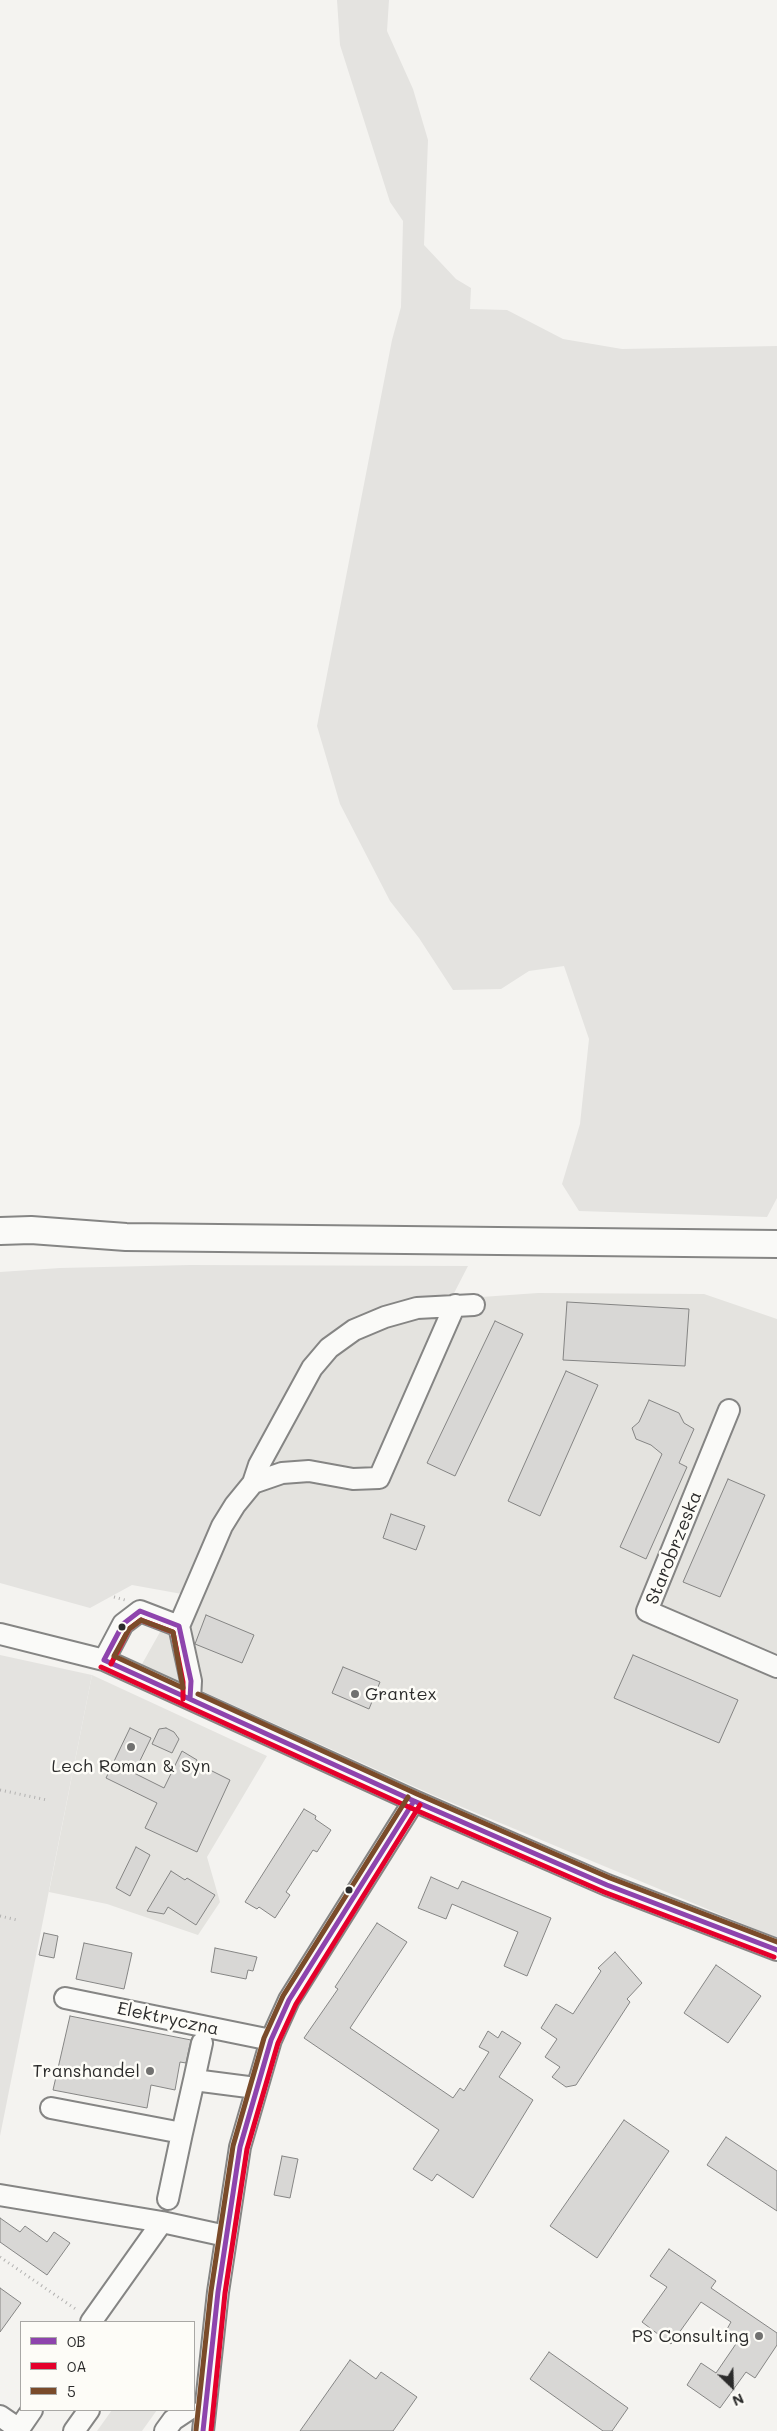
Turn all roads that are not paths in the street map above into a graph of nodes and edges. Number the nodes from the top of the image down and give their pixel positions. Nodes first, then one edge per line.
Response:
1 (0, 1231) edge
2 (126, 1237) junction
3 (777, 1244) edge
4 (0, 1246) edge
5 (730, 1410) dead end
6 (253, 1483) junction
7 (179, 1626) junction
8 (0, 1634) edge
9 (104, 1660) junction
10 (777, 1667) edge
11 (190, 1699) junction
12 (414, 1801) junction
13 (777, 1950) edge
14 (64, 1998) dead end
15 (271, 2040) junction
16 (202, 2043) dead end
17 (194, 2080) junction
18 (256, 2088) junction
19 (51, 2108) dead end
20 (182, 2132) junction
21 (0, 2195) edge
22 (168, 2199) dead end
23 (162, 2222) junction
24 (226, 2236) junction
25 (93, 2321) edge
26 (198, 2399) edge
27 (31, 2411) edge
28 (88, 2411) edge
29 (186, 2411) edge
30 (0, 2416) edge
31 (74, 2431) edge
32 (165, 2431) edge
33 (203, 2431) edge

1 - 2 main road
2 - 3 main road
2 - 4 main road
5 - 10 street, Starobrzeska
6 - 6 street
6 - 7 street
7 - 9 street
7 - 11 street
8 - 9 street
9 - 11 street
11 - 12 street
12 - 13 street
12 - 15 street
14 - 15 street, Elektryczna
15 - 18 street
16 - 17 street
17 - 18 street
17 - 20 street
18 - 24 street
19 - 20 street
20 - 22 street
21 - 23 street
23 - 24 street
23 - 25 street
24 - 26 street
26 - 33 street
27 - 30 street
28 - 31 street
29 - 32 street

